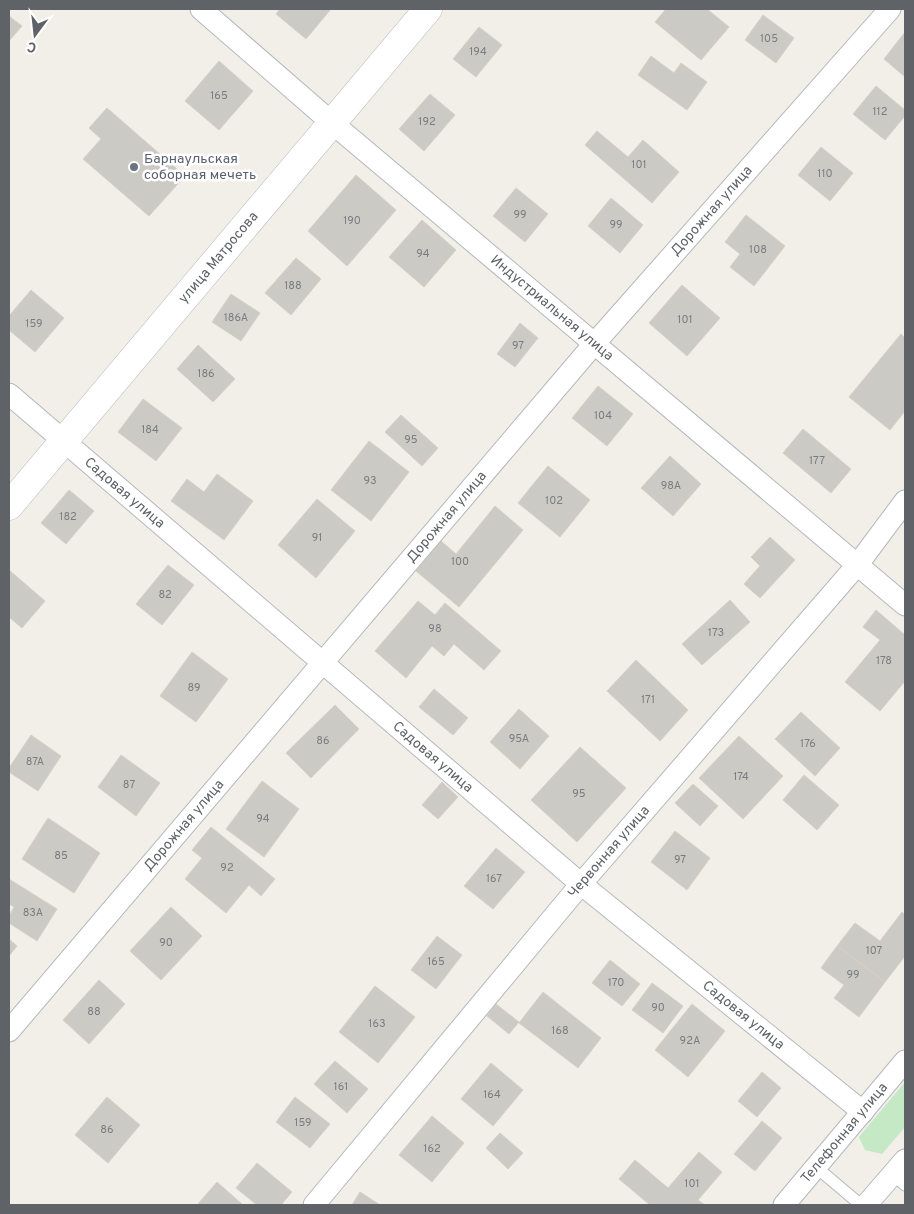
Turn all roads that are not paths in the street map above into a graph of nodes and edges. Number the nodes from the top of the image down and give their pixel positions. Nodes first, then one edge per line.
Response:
1 (201, 9) edge
2 (428, 9) edge
3 (890, 9) edge
4 (331, 122) junction
5 (594, 344) junction
6 (9, 394) edge
7 (64, 442) junction
8 (905, 501) edge
9 (9, 506) edge
10 (858, 564) junction
11 (905, 605) edge
12 (321, 661) junction
13 (581, 884) junction
14 (9, 1031) edge
15 (905, 1061) edge
16 (863, 1112) junction
17 (816, 1168) junction
18 (901, 1173) edge
19 (314, 1205) edge
20 (784, 1205) edge
21 (861, 1205) edge
22 (866, 1205) edge

1 - 4 street, Индустриальная улица
2 - 4 street, улица Матросова
3 - 5 street, Дорожная улица
4 - 5 street, Индустриальная улица
4 - 7 street, улица Матросова
5 - 10 street, Индустриальная улица
5 - 12 street, Дорожная улица
6 - 7 street, Садовая улица
7 - 9 street, улица Матросова
7 - 12 street, Садовая улица
8 - 10 street, Червонная улица
10 - 11 street, Индустриальная улица
10 - 13 street, Червонная улица
12 - 13 street, Садовая улица
12 - 14 street, Дорожная улица
13 - 16 street, Садовая улица
13 - 19 street, Червонная улица
15 - 16 street, Телефонная улица
16 - 17 street, Телефонная улица
17 - 20 street, Телефонная улица
17 - 21 lane
18 - 22 street

